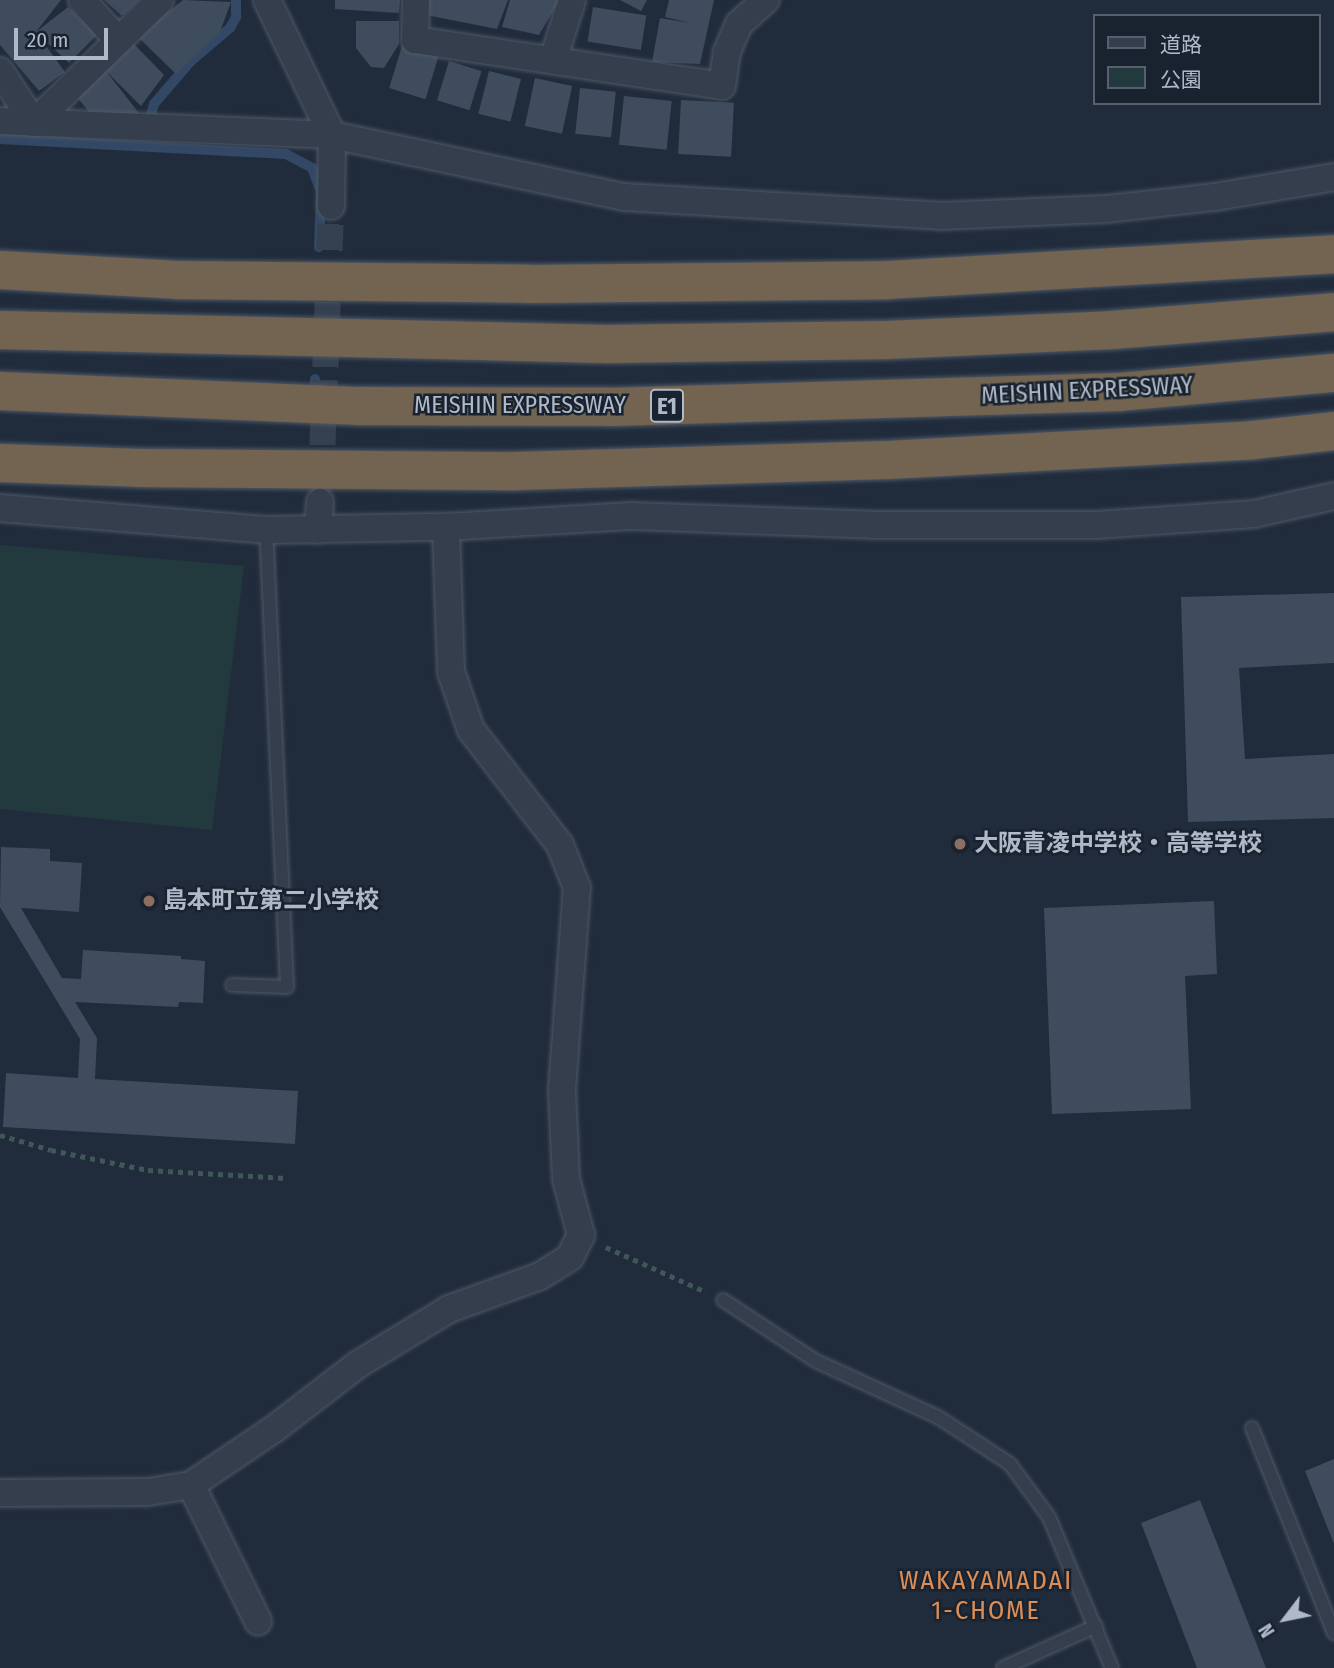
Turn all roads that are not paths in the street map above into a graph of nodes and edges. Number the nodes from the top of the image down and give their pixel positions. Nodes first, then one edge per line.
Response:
1 (82, 0) edge
2 (160, 0) edge
3 (267, 0) edge
4 (416, 0) edge
5 (572, 0) edge
6 (766, 0) edge
7 (117, 39) junction
8 (554, 60) junction
9 (0, 71) edge
10 (0, 121) edge
11 (34, 123) junction
12 (332, 135) junction
13 (1334, 177) edge
14 (331, 206) tunnel mouth
15 (1334, 254) edge
16 (0, 270) edge
17 (1334, 312) edge
18 (0, 330) edge
19 (1334, 373) edge
20 (0, 391) edge
21 (1334, 432) edge
22 (0, 463) edge
23 (1334, 496) edge
24 (320, 502) tunnel mouth
25 (0, 508) edge
26 (446, 527) junction
27 (266, 530) junction
28 (318, 530) junction
29 (232, 985) dead end
30 (723, 1300) road end
31 (1252, 1428) dead end
32 (191, 1485) junction
33 (0, 1493) edge
34 (258, 1621) dead end
35 (1096, 1626) junction
36 (1334, 1633) edge
37 (1003, 1668) edge
38 (1112, 1668) edge

1 - 7 street
2 - 7 street
3 - 12 street
4 - 8 street
5 - 8 street
6 - 8 street
7 - 11 street
9 - 11 street
10 - 11 street
11 - 12 street
12 - 13 street
12 - 14 street
15 - 16 highway
17 - 18 highway
19 - 20 highway, MEISHIN EXPRESSWAY / E1
21 - 22 highway
23 - 26 street
24 - 28 street
25 - 27 street
26 - 28 street
26 - 32 street
27 - 28 street
27 - 29 lane
30 - 35 lane
31 - 36 lane
32 - 33 street
32 - 34 street
35 - 37 lane
35 - 38 lane

